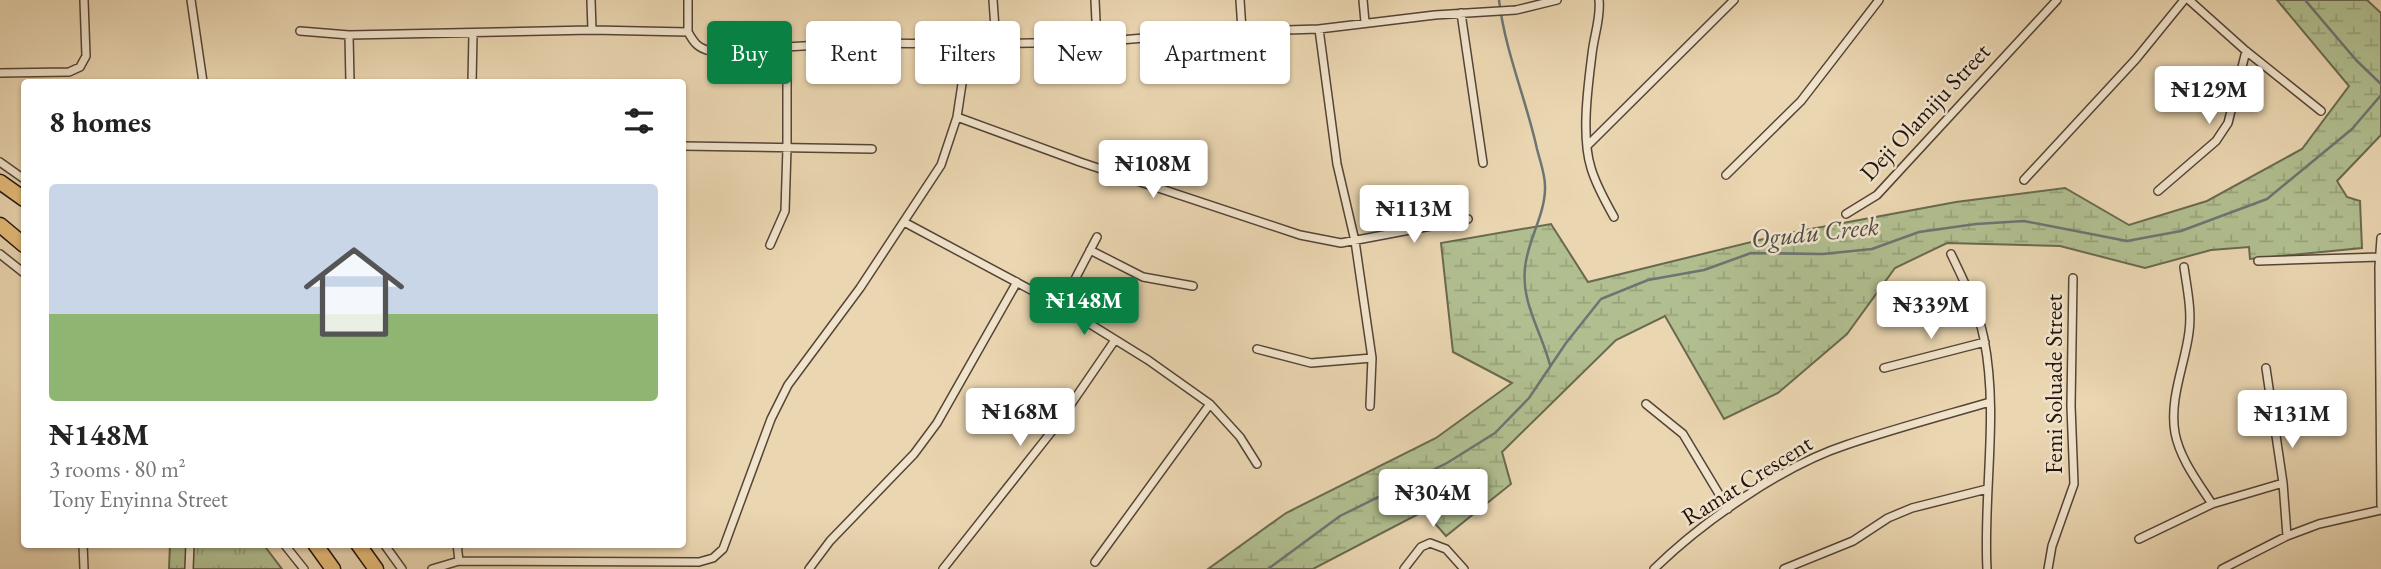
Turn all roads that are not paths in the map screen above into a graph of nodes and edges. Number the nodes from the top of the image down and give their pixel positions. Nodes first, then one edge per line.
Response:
1 (84, 0) edge
2 (191, 0) edge
3 (591, 0) edge
4 (688, 0) edge
5 (993, 0) edge
6 (1096, 0) edge
7 (1240, 0) edge
8 (1363, 0) edge
9 (1556, 0) edge
10 (1599, 0) edge
11 (1734, 0) edge
12 (1879, 0) edge
13 (2056, 0) edge
14 (2187, 0) edge
15 (1465, 13) junction
16 (994, 21) edge
17 (1096, 21) edge
18 (1241, 21) edge
19 (1364, 22) junction
20 (1290, 29) edge
21 (1319, 29) junction
22 (592, 30) junction
23 (300, 31) dead end
24 (688, 32) junction
25 (473, 34) junction
26 (349, 35) junction
27 (915, 44) edge
28 (792, 48) edge
29 (707, 50) edge
30 (2246, 51) junction
31 (0, 73) edge
32 (203, 79) edge
33 (350, 79) edge
34 (472, 79) edge
35 (786, 84) edge
36 (962, 84) edge
37 (2321, 111) dead end
38 (957, 117) junction
39 (1588, 145) junction
40 (686, 146) edge
41 (787, 148) junction
42 (872, 149) dead end
43 (0, 162) edge
44 (1483, 163) dead end
45 (1726, 175) dead end
46 (21, 177) edge
47 (2024, 180) dead end
48 (0, 182) edge
49 (2158, 191) dead end
50 (21, 197) edge
51 (1846, 214) dead end
52 (1614, 217) dead end
53 (1468, 219) dead end
54 (904, 222) junction
55 (0, 225) edge
56 (1097, 237) dead end
57 (2381, 238) edge
58 (1355, 241) junction
59 (21, 242) edge
60 (770, 245) dead end
61 (1090, 250) junction
62 (0, 254) edge
63 (1951, 254) dead end
64 (2380, 257) edge
65 (2258, 261) dead end
66 (2184, 267) dead end
67 (21, 271) edge
68 (2073, 278) dead end
69 (1017, 282) junction
70 (1193, 286) dead end
71 (1061, 306) junction
72 (2380, 334) edge
73 (1115, 341) junction
74 (1984, 342) junction
75 (1257, 349) dead end
76 (1372, 358) junction
77 (1884, 368) dead end
78 (2266, 368) dead end
79 (1990, 402) junction
80 (1210, 404) junction
81 (1646, 404) dead end
82 (1370, 406) dead end
83 (1257, 464) dead end
84 (2283, 484) junction
85 (1987, 489) junction
86 (2212, 504) junction
87 (2381, 507) edge
88 (1728, 509) junction
89 (2287, 536) junction
90 (2140, 539) dead end
91 (83, 548) edge
92 (190, 548) edge
93 (287, 548) edge
94 (318, 548) edge
95 (360, 548) edge
96 (387, 548) edge
97 (457, 548) edge
98 (459, 561) junction
99 (1094, 562) dead end
100 (332, 567) edge
101 (83, 569) edge
102 (189, 569) edge
103 (304, 569) edge
104 (376, 569) edge
105 (402, 569) edge
106 (432, 569) edge
107 (810, 569) edge
108 (943, 569) edge
109 (1404, 569) edge
110 (1464, 569) edge
111 (1654, 569) edge
112 (1784, 569) edge
113 (1987, 569) edge
114 (2048, 569) edge
115 (2222, 569) edge

1 - 31 street
2 - 32 street
3 - 22 street
4 - 24 street
5 - 16 street
6 - 17 street
7 - 18 street
8 - 19 street
9 - 15 street
10 - 39 street
11 - 39 street
12 - 45 street
13 - 51 street, Deji Olamiju Street
14 - 30 street
14 - 47 street
15 - 19 street
15 - 44 street
19 - 21 street
20 - 21 street
21 - 58 street
22 - 24 street
22 - 25 street
23 - 26 street
24 - 29 street
25 - 26 street
25 - 34 street
26 - 33 street
27 - 28 street
30 - 37 street
30 - 49 street
35 - 41 street
36 - 38 street
38 - 54 street
38 - 58 street
39 - 52 street
40 - 41 street
41 - 42 street
41 - 60 street
43 - 46 street
48 - 50 highway
53 - 58 street
54 - 69 street
54 - 98 street
55 - 59 highway
56 - 61 street
57 - 64 street
58 - 76 street
61 - 70 street
61 - 71 street
62 - 67 street
63 - 74 street
64 - 65 street
64 - 72 street
66 - 86 street
68 - 114 street, Femi Soluade Street
69 - 71 street
69 - 107 street
71 - 73 street
72 - 87 street
73 - 80 street
73 - 108 street
74 - 77 street
74 - 79 street
75 - 76 street
76 - 82 street
78 - 84 street
79 - 85 street
79 - 88 street, Ramat Crescent
80 - 83 street
80 - 99 street
81 - 88 street
84 - 86 street
84 - 89 street
85 - 112 street
85 - 113 street
86 - 90 street
87 - 89 street
88 - 111 street, Ramat Crescent
89 - 115 street
91 - 101 street
92 - 102 street
93 - 103 street
94 - 100 highway
95 - 104 highway
96 - 105 street
97 - 98 street
98 - 106 street
109 - 110 street

